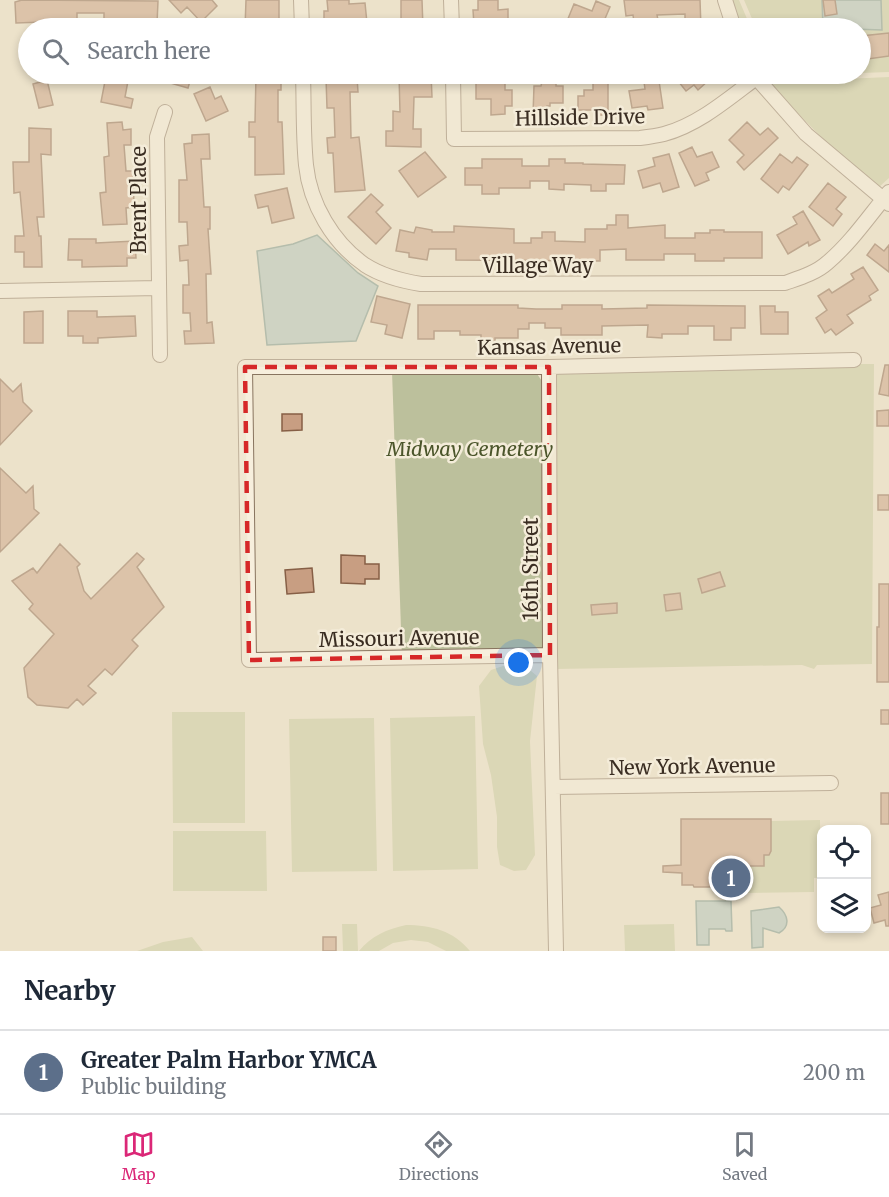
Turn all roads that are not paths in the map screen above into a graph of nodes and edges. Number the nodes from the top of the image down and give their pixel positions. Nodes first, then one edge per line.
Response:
1 (301, 0) edge
2 (452, 0) edge
3 (725, 0) edge
4 (302, 18) edge
5 (452, 18) edge
6 (731, 18) edge
7 (303, 84) edge
8 (453, 84) edge
9 (745, 84) edge
10 (762, 84) edge
11 (165, 112) dead end
12 (887, 198) edge
13 (158, 288) junction
14 (0, 291) edge
15 (160, 355) dead end
16 (854, 360) dead end
17 (549, 367) junction
18 (550, 655) junction
19 (249, 660) joint
20 (831, 783) dead end
21 (553, 787) junction
22 (556, 951) edge

1 - 4 street
2 - 5 street
3 - 6 street
7 - 12 street, Village Way
8 - 9 street, Hillside Drive
10 - 12 street
11 - 13 street, Brent Place
13 - 14 street
13 - 15 street, Brent Place
16 - 17 street, Kansas Avenue
17 - 18 street, 16th Street
17 - 19 street, Kansas Avenue
18 - 19 street, Missouri Avenue
18 - 21 street, 16th Street
20 - 21 street, New York Avenue
21 - 22 street, 16th Street

